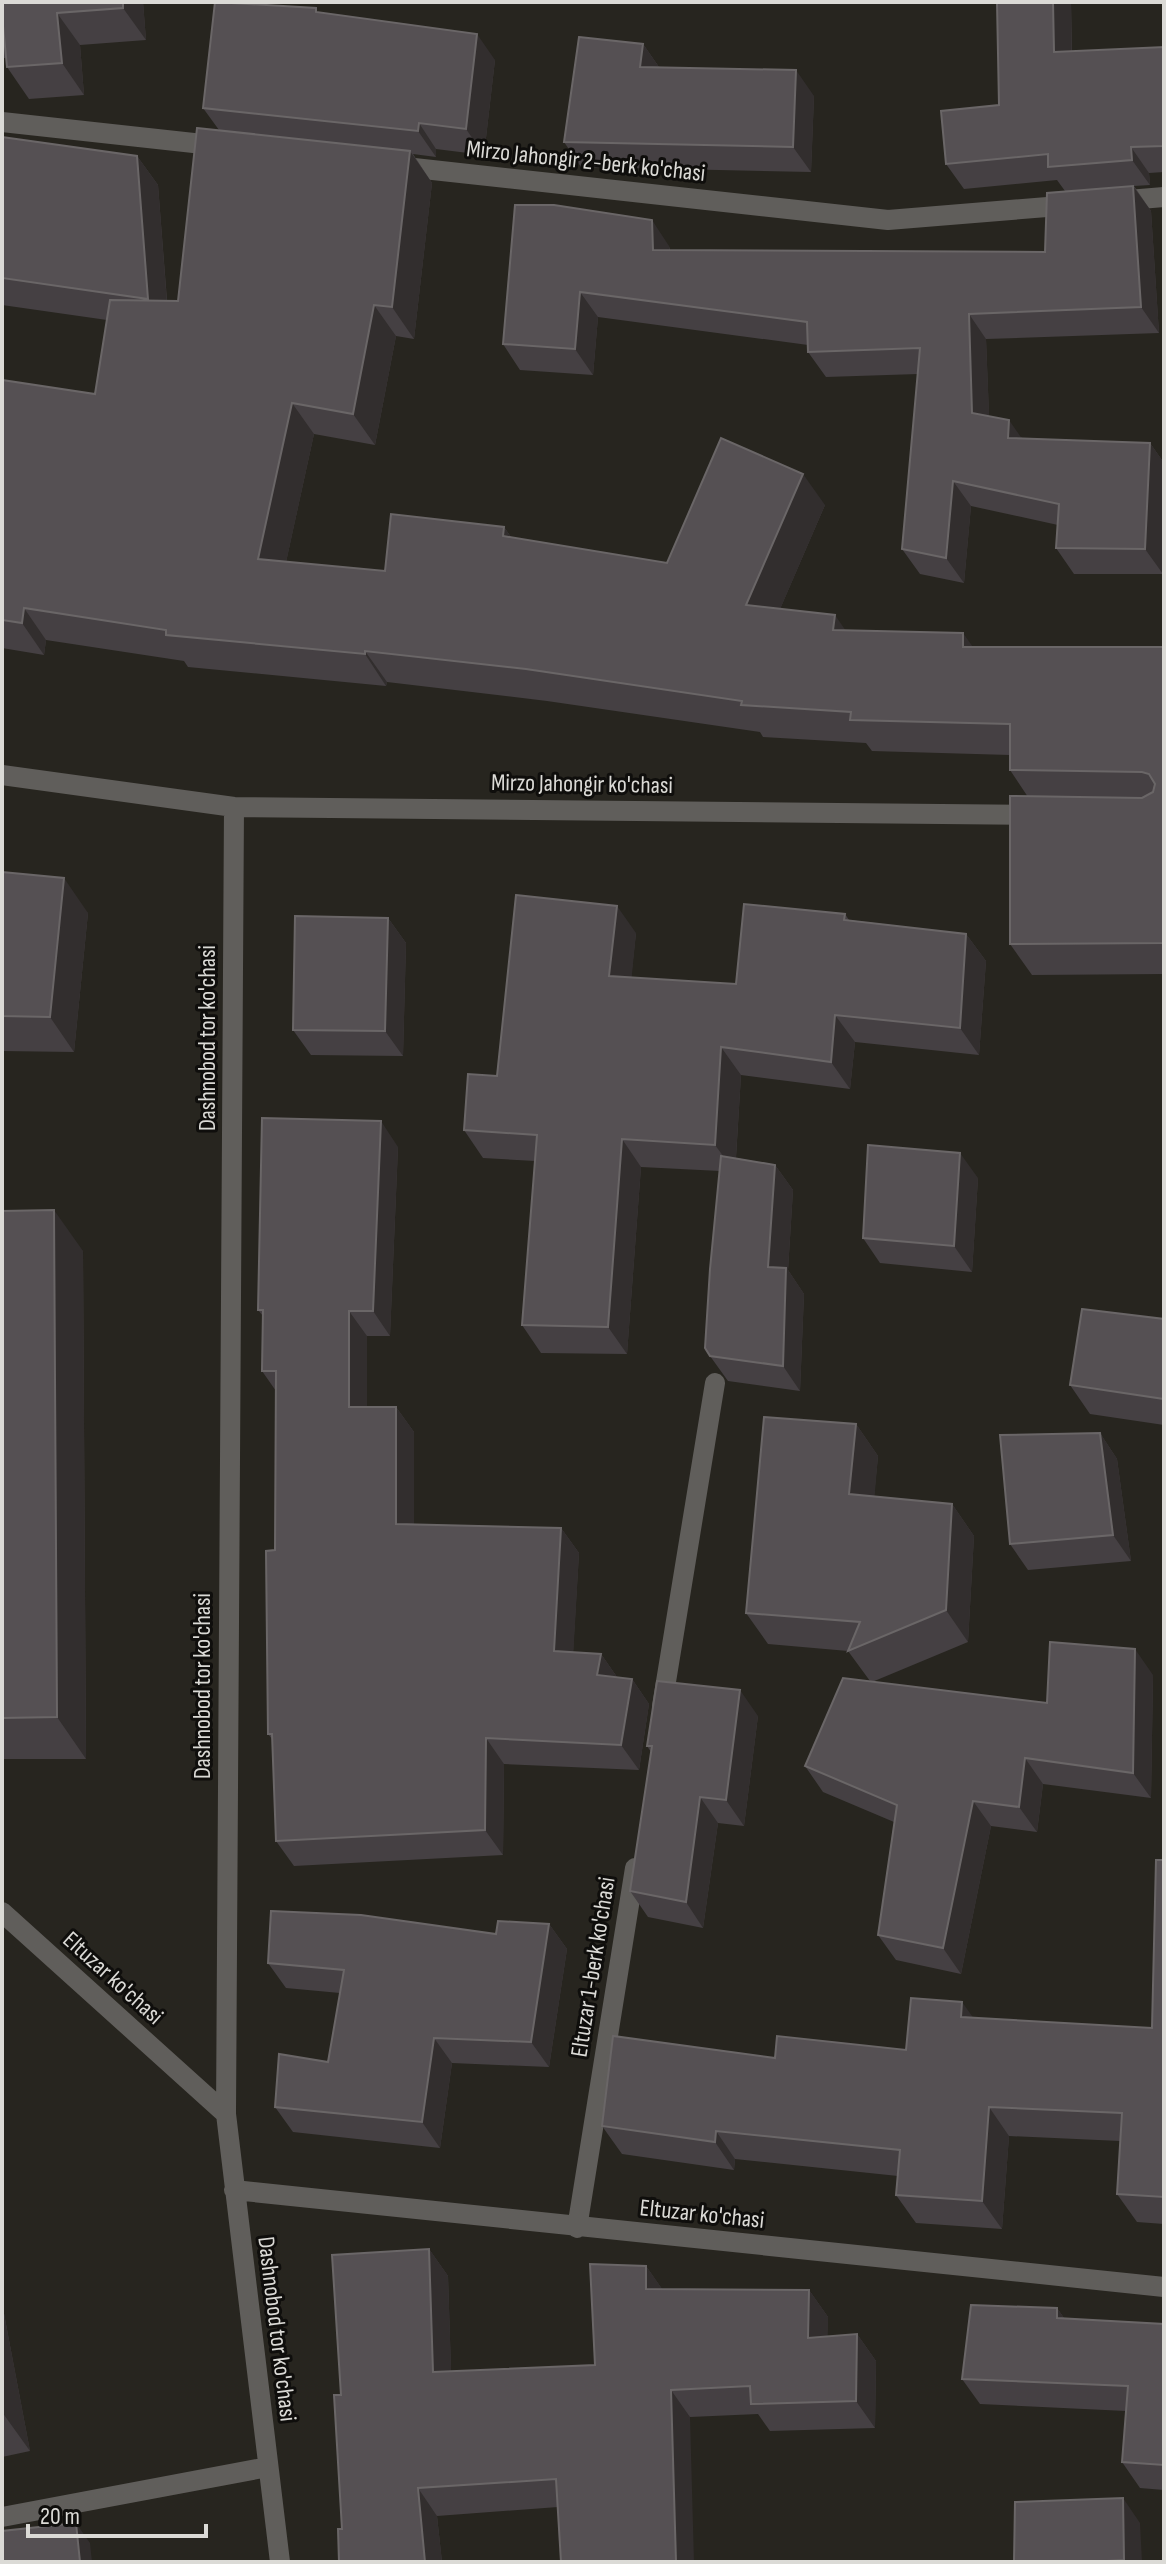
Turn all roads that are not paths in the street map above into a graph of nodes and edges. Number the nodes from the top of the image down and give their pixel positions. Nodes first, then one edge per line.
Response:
1 (2, 122) edge
2 (237, 148) edge
3 (380, 164) edge
4 (1164, 197) edge
5 (2, 775) edge
6 (234, 807) junction
7 (1054, 815) edge
8 (715, 1383) edge
9 (659, 1727) edge
10 (638, 1852) edge
11 (2, 1912) edge
12 (226, 2114) junction
13 (234, 2190) junction
14 (577, 2228) junction
15 (1164, 2287) edge
16 (268, 2467) junction
17 (2, 2517) edge
18 (280, 2562) edge

1 - 2 street
3 - 4 street, Mirzo Jahongir 2-berk ko'chasi
5 - 6 street, Mirzo Jahongir ko'chasi
6 - 7 street, Mirzo Jahongir ko'chasi
6 - 12 street, Dashnobod tor ko'chasi
8 - 9 street
10 - 14 street, Eltuzar 1-berk ko'chasi
11 - 12 street, Eltuzar ko'chasi
12 - 13 street, Dashnobod tor ko'chasi
13 - 14 street, Eltuzar ko'chasi
13 - 16 street, Dashnobod tor ko'chasi
14 - 15 street, Eltuzar ko'chasi
16 - 17 street
16 - 18 street, Dashnobod tor ko'chasi

